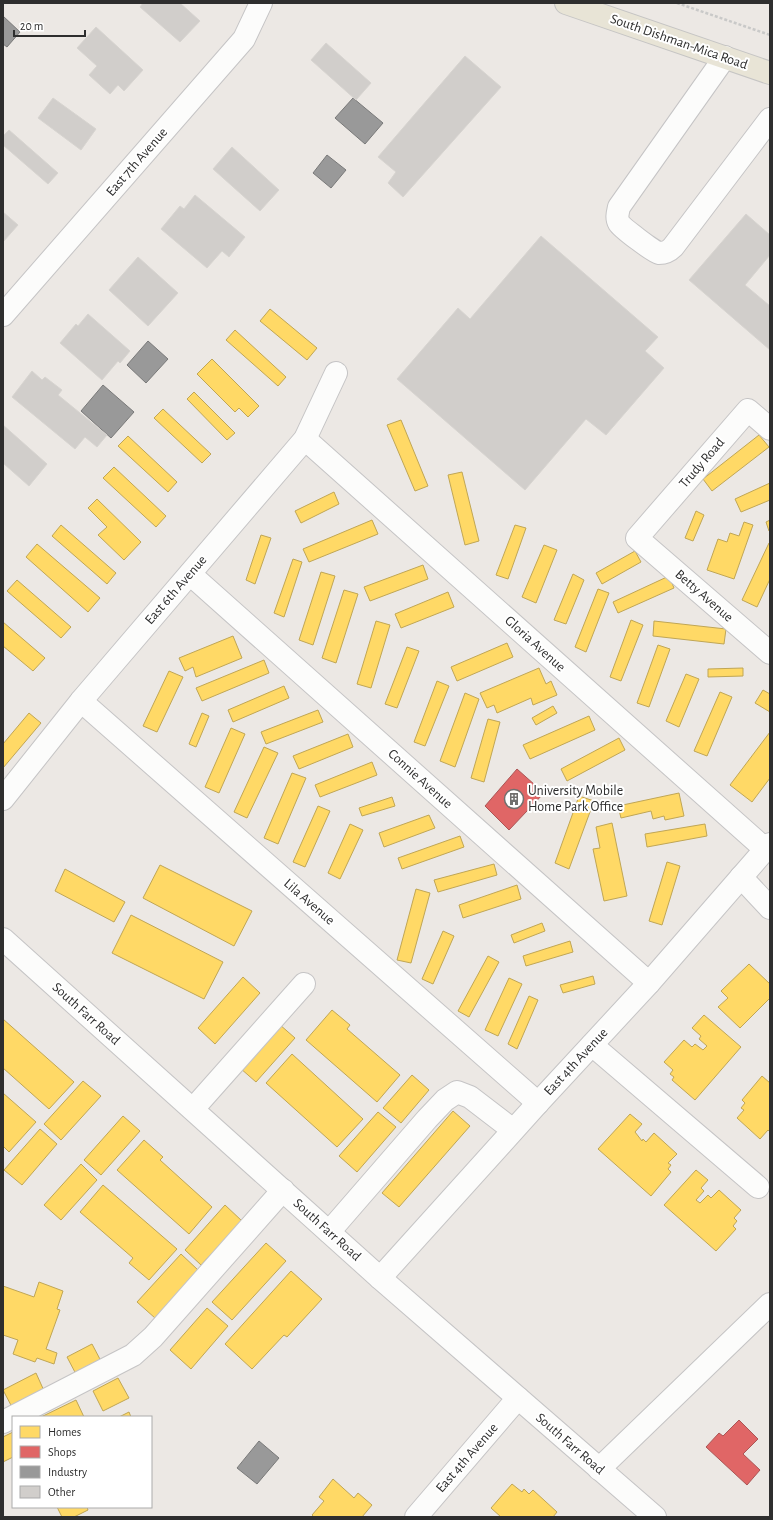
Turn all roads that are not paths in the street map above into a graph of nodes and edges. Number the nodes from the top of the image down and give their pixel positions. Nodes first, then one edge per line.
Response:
1 (261, 3) edge
2 (566, 3) edge
3 (725, 57) junction
4 (770, 73) edge
5 (770, 119) edge
6 (3, 314) edge
7 (336, 373) dead end
8 (770, 429) edge
9 (305, 439) junction
10 (637, 538) joint
11 (190, 574) junction
12 (770, 653) edge
13 (81, 701) junction
14 (3, 800) edge
15 (768, 846) edge
16 (741, 877) junction
17 (770, 908) edge
18 (3, 939) edge
19 (649, 983) junction
20 (304, 984) dead end
21 (592, 1044) junction
22 (538, 1104) junction
23 (193, 1109) junction
24 (514, 1130) junction
25 (758, 1187) dead end
26 (284, 1190) junction
27 (329, 1232) junction
28 (380, 1278) junction
29 (770, 1304) edge
30 (518, 1398) junction
31 (15, 1416) edge
32 (12, 1417) edge
33 (3, 1422) edge
34 (600, 1469) junction
35 (416, 1517) edge
36 (655, 1517) edge

1 - 6 street, East 7th Avenue
2 - 3 main road, South Dishman-Mica Road
3 - 4 main road, South Dishman-Mica Road
3 - 5 street
7 - 9 street, East 6th Avenue
8 - 10 street, Trudy Road
9 - 11 street, East 6th Avenue
9 - 15 street, Gloria Avenue
10 - 12 street, Betty Avenue
11 - 13 street, East 6th Avenue
11 - 19 street, Connie Avenue
13 - 14 street, East 6th Avenue
13 - 22 street, Lila Avenue
15 - 16 street, East 4th Avenue
16 - 17 street
16 - 19 street, East 4th Avenue
18 - 23 street, South Farr Road
19 - 21 street, East 4th Avenue
20 - 23 street
21 - 22 street, East 4th Avenue
21 - 25 street
22 - 24 street, East 4th Avenue
23 - 26 street, South Farr Road
24 - 27 street
24 - 28 street, East 4th Avenue
26 - 27 street, South Farr Road
26 - 31 street
27 - 28 street, South Farr Road
28 - 30 street, South Farr Road
29 - 34 street
30 - 34 street, South Farr Road
30 - 35 street, East 4th Avenue
32 - 33 street
34 - 36 street, South Farr Road

